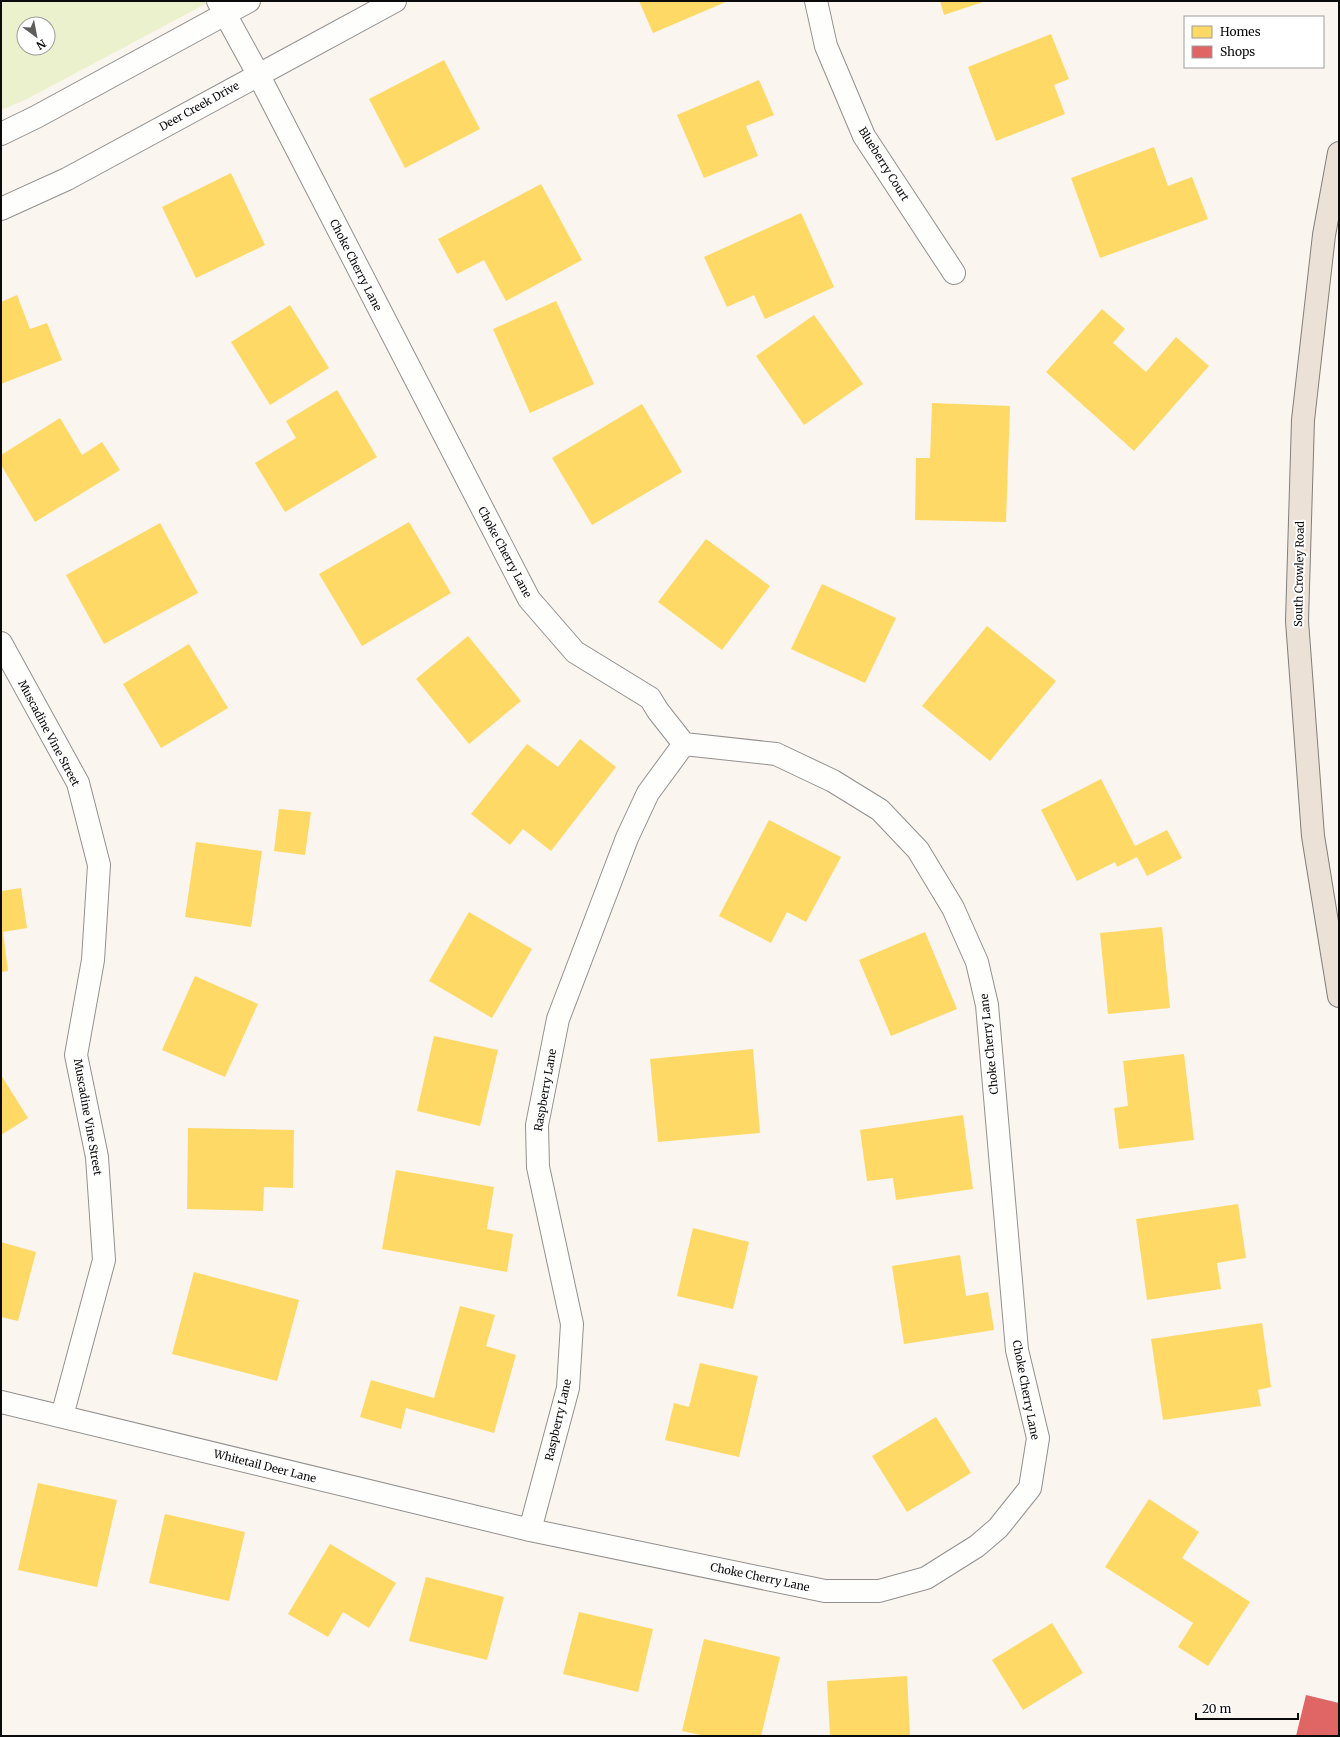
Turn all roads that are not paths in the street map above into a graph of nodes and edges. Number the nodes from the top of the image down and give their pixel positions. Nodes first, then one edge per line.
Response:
1 (249, 1) edge
2 (395, 1) edge
3 (816, 1) edge
4 (222, 7) edge
5 (258, 74) junction
6 (1, 134) edge
7 (1339, 153) edge
8 (1, 209) edge
9 (954, 273) dead end
10 (1, 643) edge
11 (684, 744) junction
12 (1339, 996) edge
13 (1, 1402) edge
14 (62, 1416) junction
15 (530, 1530) junction

1 - 4 street
2 - 5 street, Deer Creek Drive
3 - 9 street, Blueberry Court
4 - 5 street, Choke Cherry Lane
4 - 6 street
5 - 8 street, Deer Creek Drive
5 - 11 street, Choke Cherry Lane
7 - 12 main road, South Crowley Road
10 - 14 street, Muscadine Vine Street
11 - 15 street, Raspberry Lane
11 - 15 street, Choke Cherry Lane
13 - 14 street, Whitetail Deer Lane
14 - 15 street, Whitetail Deer Lane

